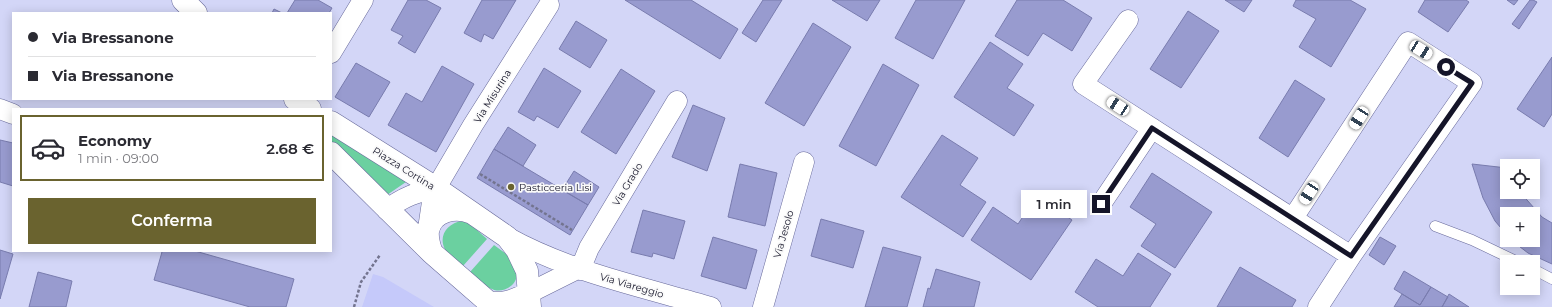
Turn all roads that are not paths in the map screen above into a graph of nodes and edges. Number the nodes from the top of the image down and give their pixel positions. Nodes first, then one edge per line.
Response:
1 (183, 0) edge
2 (363, 0) edge
3 (549, 4) dead end
4 (195, 12) edge
5 (1128, 20) dead end
6 (332, 51) edge
7 (282, 100) edge
8 (677, 101) dead end
9 (300, 105) edge
10 (0, 109) edge
11 (12, 114) edge
12 (332, 123) edge
13 (1152, 128) junction
14 (332, 154) edge
15 (804, 162) dead end
16 (436, 188) junction
17 (1101, 204) dead end
18 (387, 210) junction
19 (477, 216) junction
20 (1293, 218) junction
21 (1435, 226) dead end
22 (428, 230) junction
23 (507, 238) junction
24 (432, 253) junction
25 (1503, 255) edge
26 (1351, 256) junction
27 (579, 269) junction
28 (1540, 273) edge
29 (1552, 279) edge
30 (531, 302) edge
31 (491, 305) edge
32 (711, 307) edge
33 (763, 307) edge
34 (1318, 307) edge

1 - 4 street
2 - 6 street
3 - 16 street, Via Misurina
5 - 13 street
7 - 9 street
8 - 27 street, Via Grado
10 - 11 street
12 - 16 street, Piazza Cortina
13 - 17 street
13 - 20 street
14 - 18 street
15 - 33 street, Via Jesolo
16 - 18 street
16 - 19 street, Piazza Cortina
16 - 22 street, Via Misurina
18 - 24 street
19 - 22 street, Piazza Cortina
19 - 23 street, Piazza Cortina
20 - 26 street
20 - 26 street
21 - 25 lane
22 - 24 street
23 - 27 street, Via Viareggio
23 - 30 street, Piazza Cortina
24 - 31 street
26 - 34 street
27 - 30 street
27 - 32 street, Via Viareggio
28 - 29 lane
30 - 31 street

